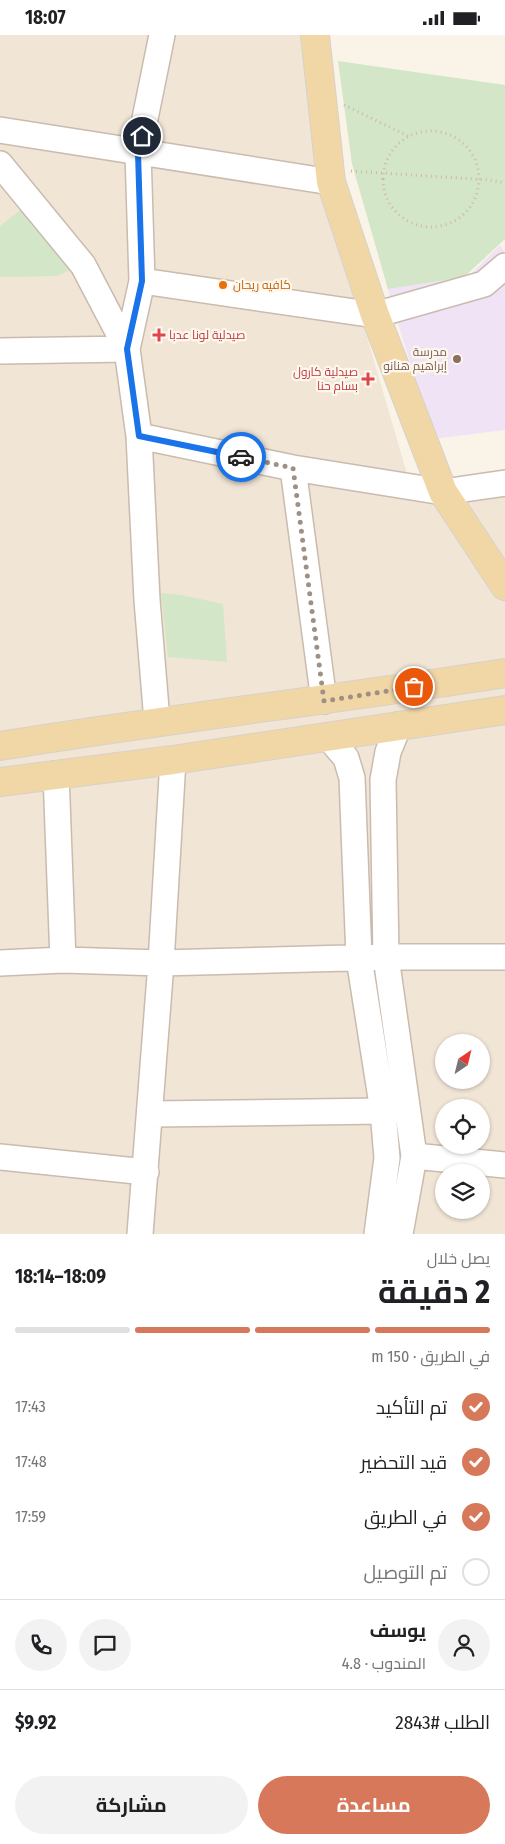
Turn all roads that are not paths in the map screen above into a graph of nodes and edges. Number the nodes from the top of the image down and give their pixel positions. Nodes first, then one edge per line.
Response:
1 (162, 35) edge
2 (315, 35) edge
3 (0, 130) edge
4 (138, 153) junction
5 (0, 165) edge
6 (331, 177) junction
7 (505, 266) edge
8 (142, 281) junction
9 (375, 315) junction
10 (127, 349) junction
11 (0, 351) edge
12 (139, 436) junction
13 (293, 468) junction
14 (505, 483) edge
15 (443, 491) junction
16 (505, 586) edge
17 (505, 673) edge
18 (324, 701) junction
19 (505, 710) edge
20 (157, 721) junction
21 (398, 725) junction
22 (328, 737) junction
23 (0, 746) edge
24 (173, 760) junction
25 (56, 774) junction
26 (0, 782) edge
27 (386, 957) junction
28 (505, 957) edge
29 (359, 958) junction
30 (63, 960) junction
31 (0, 963) edge
32 (161, 963) junction
33 (383, 1111) junction
34 (151, 1114) junction
35 (414, 1156) junction
36 (0, 1157) edge
37 (505, 1165) edge
38 (146, 1173) junction
39 (140, 1234) edge
40 (377, 1234) edge
41 (400, 1234) edge

1 - 4 street
2 - 6 main road
3 - 4 street
4 - 6 street
4 - 8 street
5 - 10 street
6 - 9 main road
7 - 9 street
8 - 9 street
8 - 10 street
9 - 15 main road
10 - 11 street
10 - 12 street
12 - 13 street
12 - 20 street
13 - 15 street
13 - 18 street
14 - 15 street
15 - 16 main road
17 - 18 main road
18 - 20 main road
19 - 21 main road
20 - 23 main road
21 - 22 main road
21 - 27 street
22 - 24 main road
22 - 29 street
24 - 25 main road
24 - 32 street
25 - 26 main road
25 - 30 street
27 - 28 street
27 - 29 street
27 - 35 street
29 - 32 street
29 - 33 street
30 - 31 street
30 - 32 street
32 - 34 street
33 - 34 street
33 - 40 street
34 - 38 street
35 - 37 street
35 - 41 street
36 - 38 street
38 - 39 street

